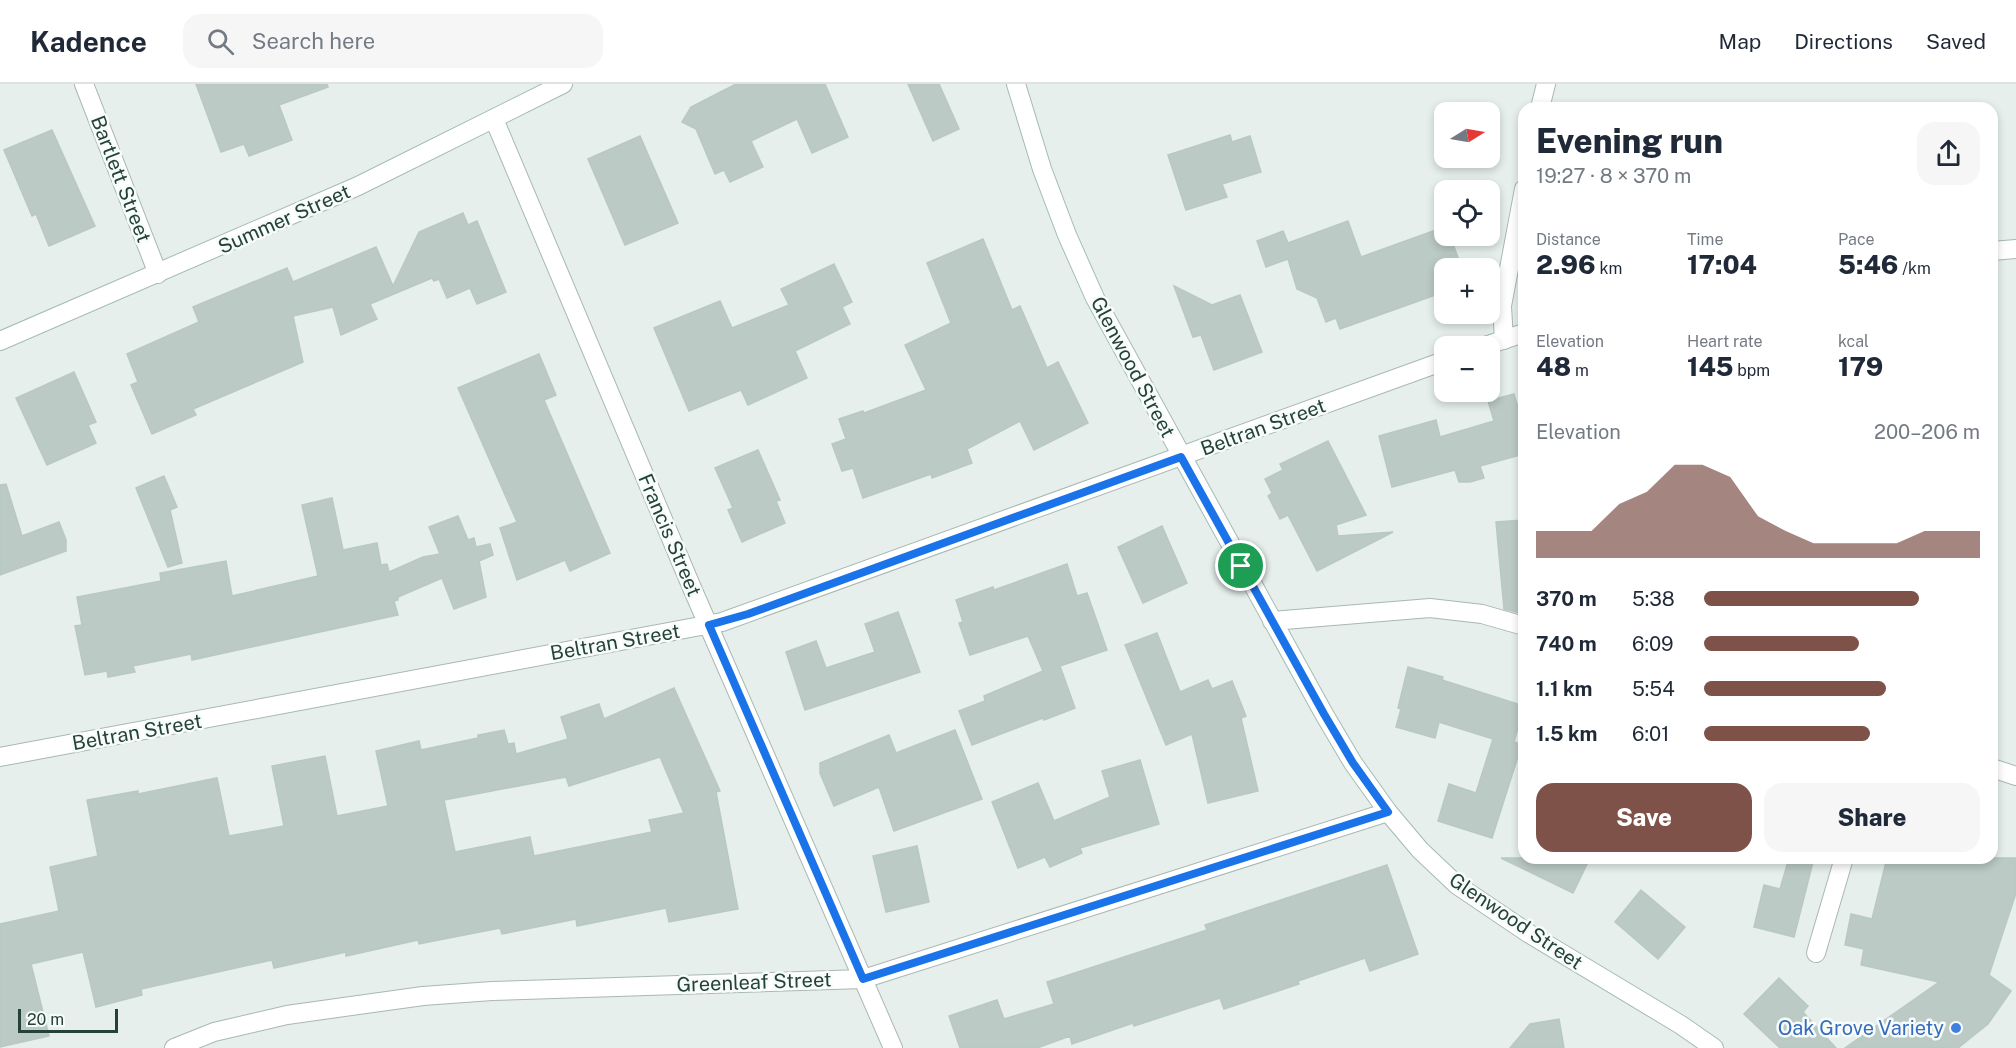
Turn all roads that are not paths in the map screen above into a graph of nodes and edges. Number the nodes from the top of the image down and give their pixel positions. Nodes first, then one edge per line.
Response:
1 (84, 84) edge
2 (563, 84) edge
3 (1016, 84) edge
4 (1546, 84) edge
5 (1542, 102) edge
6 (494, 119) junction
7 (1518, 221) edge
8 (2016, 249) edge
9 (1998, 250) edge
10 (158, 274) junction
11 (1518, 335) edge
12 (1504, 340) junction
13 (0, 341) edge
14 (1500, 341) edge
15 (1434, 365) edge
16 (1181, 457) junction
17 (1272, 621) junction
18 (1518, 624) edge
19 (709, 625) junction
20 (0, 757) edge
21 (1998, 770) edge
22 (2016, 776) edge
23 (1388, 812) junction
24 (1842, 864) edge
25 (1816, 953) dead end
26 (863, 979) junction
27 (174, 1048) edge
28 (892, 1048) edge
29 (1714, 1048) edge

1 - 10 street, Bartlett Street
2 - 6 street, Summer Street
3 - 16 street, Glenwood Street
4 - 5 street
6 - 10 street, Summer Street
6 - 19 street, Francis Street
7 - 12 street
8 - 9 street
10 - 13 street, Summer Street
11 - 12 street
12 - 14 street
15 - 16 street, Beltran Street
16 - 17 street, Glenwood Street
16 - 19 street, Beltran Street
17 - 18 street
17 - 23 street, Glenwood Street
19 - 20 street, Beltran Street
19 - 26 street, Francis Street
21 - 22 street
23 - 26 street, Greenleaf Street
23 - 29 street, Glenwood Street
24 - 25 street
26 - 27 street, Greenleaf Street
26 - 28 street, Francis Street

